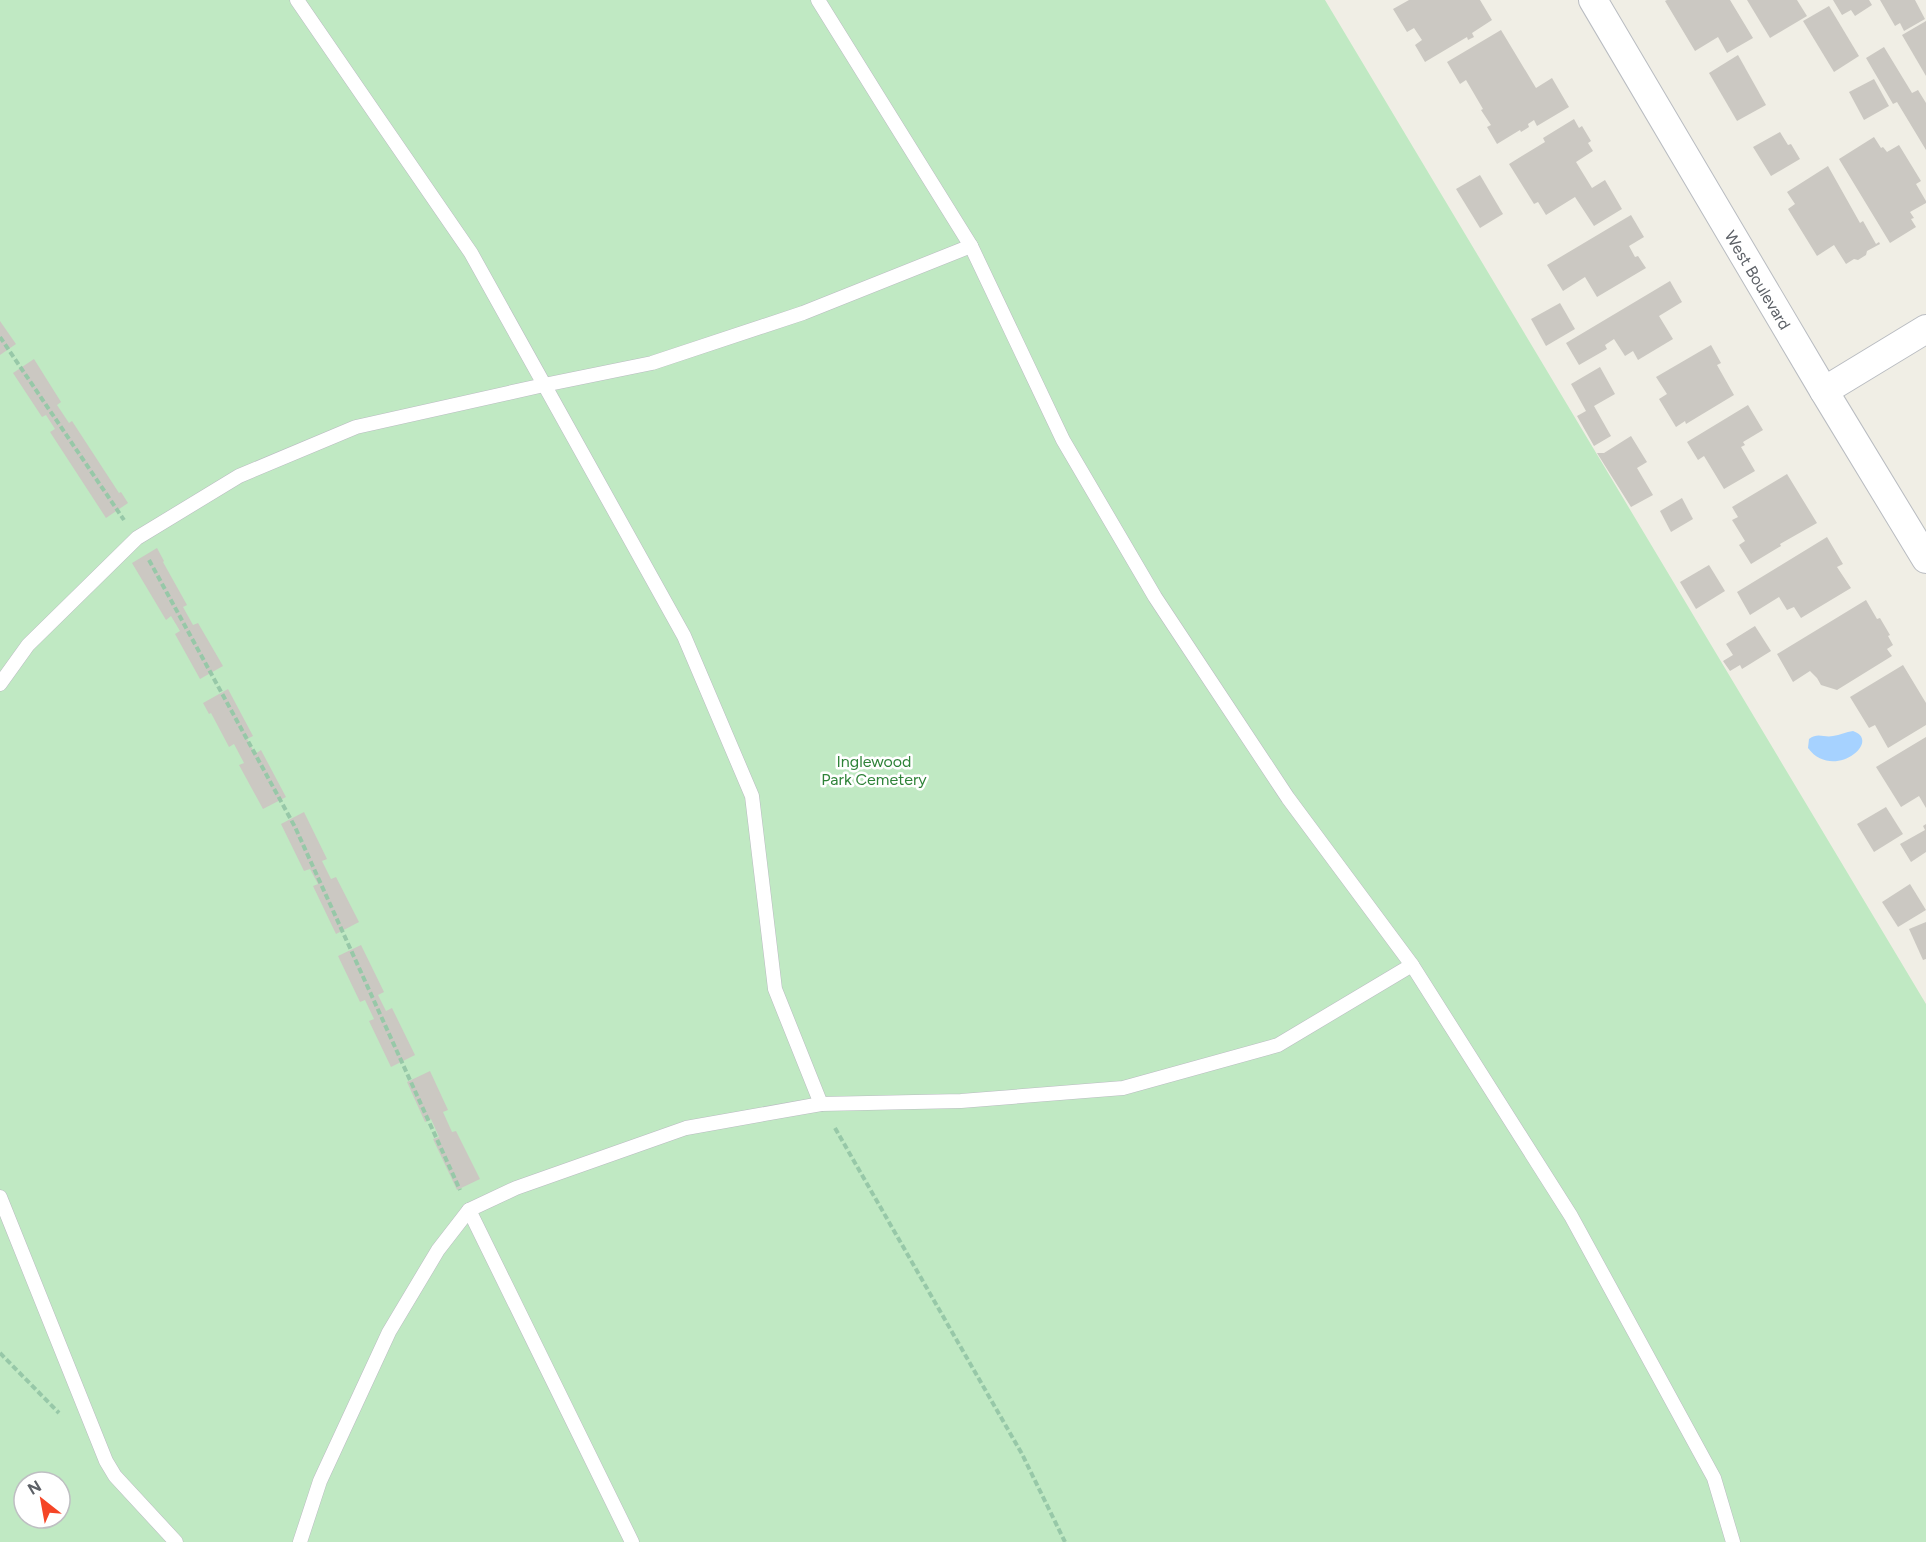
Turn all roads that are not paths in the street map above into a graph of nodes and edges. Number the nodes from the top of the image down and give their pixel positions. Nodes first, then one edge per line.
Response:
1 (297, 0) edge
2 (818, 0) edge
3 (1593, 0) edge
4 (971, 246) junction
5 (1926, 329) edge
6 (544, 385) junction
7 (1824, 391) junction
8 (1926, 559) edge
9 (0, 684) edge
10 (1412, 965) junction
11 (821, 1104) junction
12 (0, 1197) edge
13 (469, 1210) junction
14 (176, 1542) edge
15 (300, 1542) edge
16 (632, 1542) edge
17 (1732, 1542) edge

1 - 6 lane
2 - 4 lane
3 - 7 street, West Boulevard
4 - 6 lane
4 - 10 lane
5 - 7 street
6 - 9 lane
6 - 11 lane
7 - 8 street, West Boulevard
10 - 11 lane
10 - 17 lane
11 - 13 lane
12 - 14 lane
13 - 15 lane
13 - 16 lane

